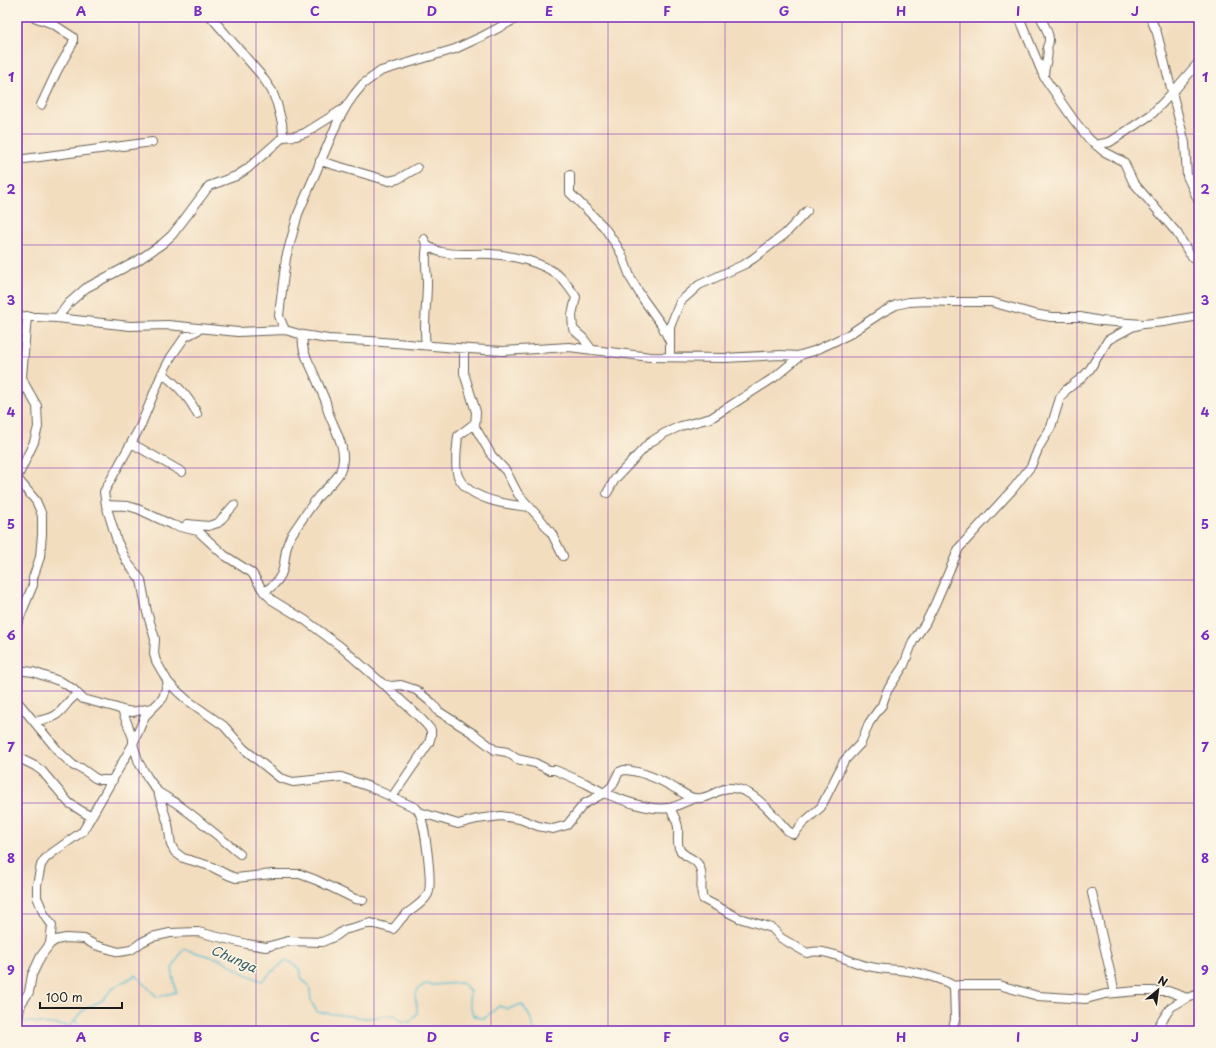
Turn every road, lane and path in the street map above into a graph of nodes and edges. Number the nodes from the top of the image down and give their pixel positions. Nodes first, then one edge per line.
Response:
1 (34, 17) edge
2 (211, 17) edge
3 (519, 17) edge
4 (1019, 17) edge
5 (1041, 17) edge
6 (1150, 17) edge
7 (1199, 62) edge
8 (1044, 76) junction
9 (1172, 93) junction
10 (41, 105) dead end
11 (346, 108) junction
12 (283, 137) junction
13 (152, 142) dead end
14 (1096, 145) junction
15 (17, 160) edge
16 (320, 161) junction
17 (417, 168) dead end
18 (570, 175) dead end
19 (1199, 202) edge
20 (807, 211) dead end
21 (1199, 264) edge
22 (17, 316) edge
23 (27, 316) junction
24 (1199, 316) edge
25 (57, 318) junction
26 (1143, 324) junction
27 (200, 329) junction
28 (285, 330) junction
29 (303, 335) junction
30 (670, 342) junction
31 (426, 345) junction
32 (464, 349) junction
33 (592, 350) junction
34 (802, 355) junction
35 (670, 357) junction
36 (162, 373) junction
37 (23, 381) junction
38 (17, 399) edge
39 (197, 414) dead end
40 (475, 423) junction
41 (131, 443) junction
42 (182, 472) dead end
43 (17, 478) edge
44 (606, 493) dead end
45 (106, 505) junction
46 (234, 505) dead end
47 (530, 507) junction
48 (172, 525) junction
49 (563, 556) dead end
50 (264, 592) junction
51 (17, 624) edge
52 (17, 670) edge
53 (168, 682) junction
54 (385, 684) junction
55 (78, 694) junction
56 (17, 702) edge
57 (152, 708) junction
58 (122, 710) junction
59 (35, 722) junction
60 (133, 744) junction
61 (17, 757) edge
62 (113, 780) junction
63 (158, 792) junction
64 (604, 793) junction
65 (392, 797) junction
66 (695, 798) junction
67 (670, 808) junction
68 (419, 812) junction
69 (91, 817) junction
70 (240, 854) dead end
71 (1092, 893) dead end
72 (363, 900) dead end
73 (50, 944) junction
74 (954, 986) junction
75 (1199, 988) edge
76 (1115, 993) junction
77 (1192, 996) edge
78 (17, 1024) edge
79 (17, 1031) edge
80 (952, 1031) edge
81 (1155, 1031) edge

1 - 10 street
2 - 12 street
3 - 11 street
4 - 8 street
5 - 8 street
6 - 9 street
7 - 9 street
8 - 14 street
9 - 14 street
9 - 19 street
11 - 12 street
11 - 16 street
12 - 25 street
13 - 15 street
14 - 21 street
16 - 17 street
16 - 28 street
18 - 30 street
20 - 30 street
22 - 23 street
23 - 25 street
23 - 37 street
24 - 26 street
25 - 27 street
26 - 34 street
26 - 66 street
27 - 28 street
27 - 36 street
28 - 29 street
29 - 31 street
29 - 50 street
30 - 35 street
31 - 32 street
31 - 33 street
32 - 33 street
32 - 40 street
33 - 35 street
34 - 35 street
34 - 44 street
36 - 39 street
36 - 41 street
37 - 38 street
37 - 43 street
40 - 47 street
40 - 47 street
41 - 42 street
41 - 45 street
43 - 51 street
45 - 48 street
45 - 53 street
46 - 48 street
47 - 49 street
48 - 50 street
50 - 54 street
52 - 55 street
53 - 57 street
53 - 65 street
54 - 64 street
54 - 65 street
55 - 58 street
55 - 59 street
56 - 59 street
57 - 58 street
57 - 60 street
58 - 60 street
59 - 62 street
60 - 62 street
60 - 63 street
61 - 69 street
62 - 69 street
63 - 70 street
63 - 72 street
64 - 66 street
64 - 67 street
64 - 68 street
65 - 68 street
66 - 67 street
67 - 74 street
68 - 73 street
69 - 73 street
71 - 76 street
73 - 78 street
74 - 76 street
74 - 80 street
75 - 77 street
76 - 77 street
77 - 81 street
78 - 79 street

